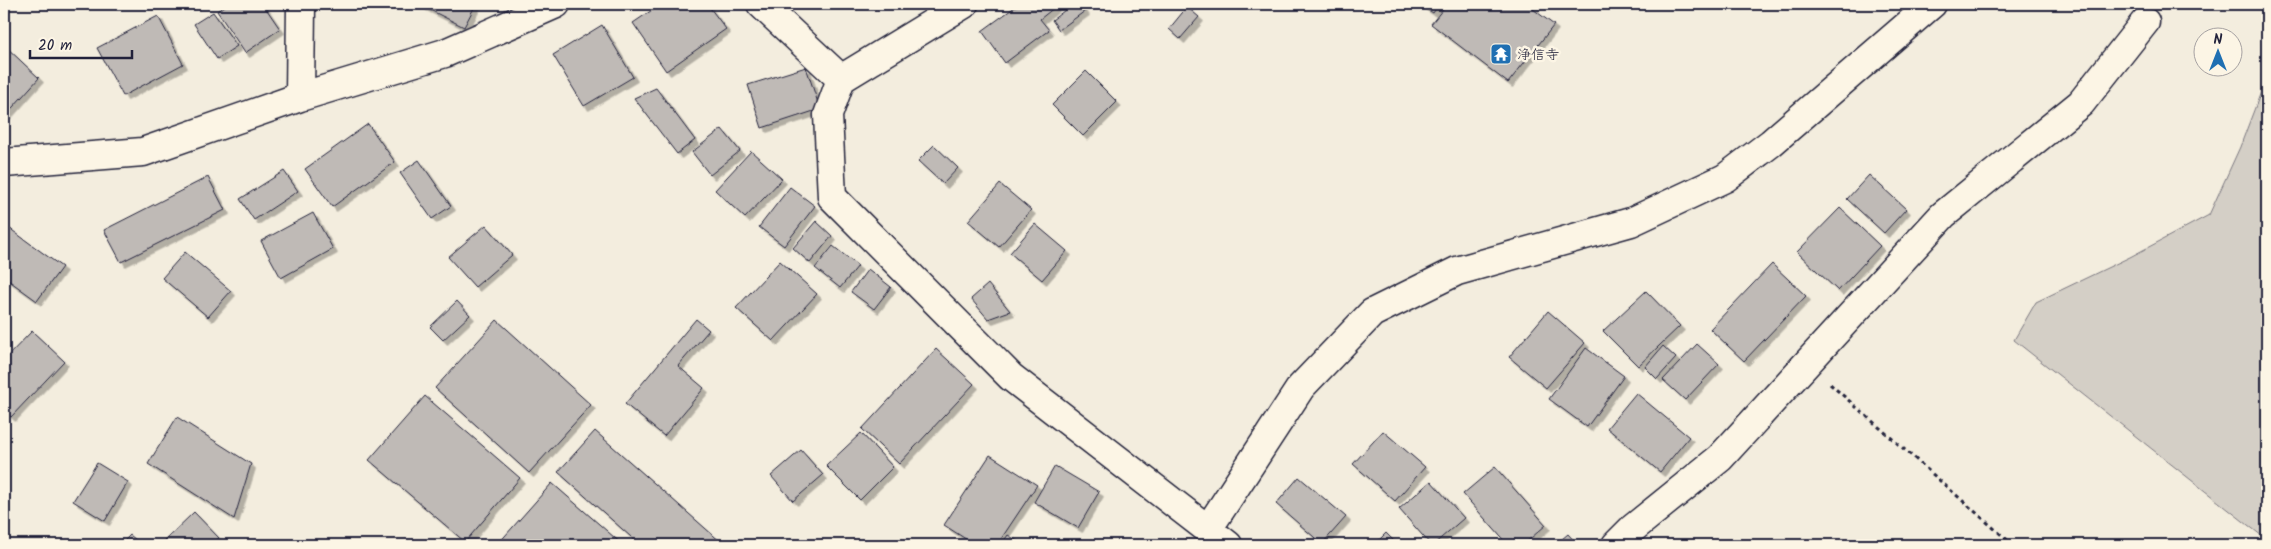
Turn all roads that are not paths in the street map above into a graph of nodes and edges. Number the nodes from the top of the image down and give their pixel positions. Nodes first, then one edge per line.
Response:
1 (301, 4) edge
2 (556, 4) edge
3 (762, 4) edge
4 (964, 4) edge
5 (1932, 4) edge
6 (2145, 22) dead end
7 (841, 79) junction
8 (300, 97) junction
9 (4, 163) edge
10 (1218, 537) edge
11 (1616, 545) edge

1 - 8 street
2 - 8 street
3 - 7 street
4 - 7 street
5 - 10 street
6 - 11 street
7 - 10 street
8 - 9 street

